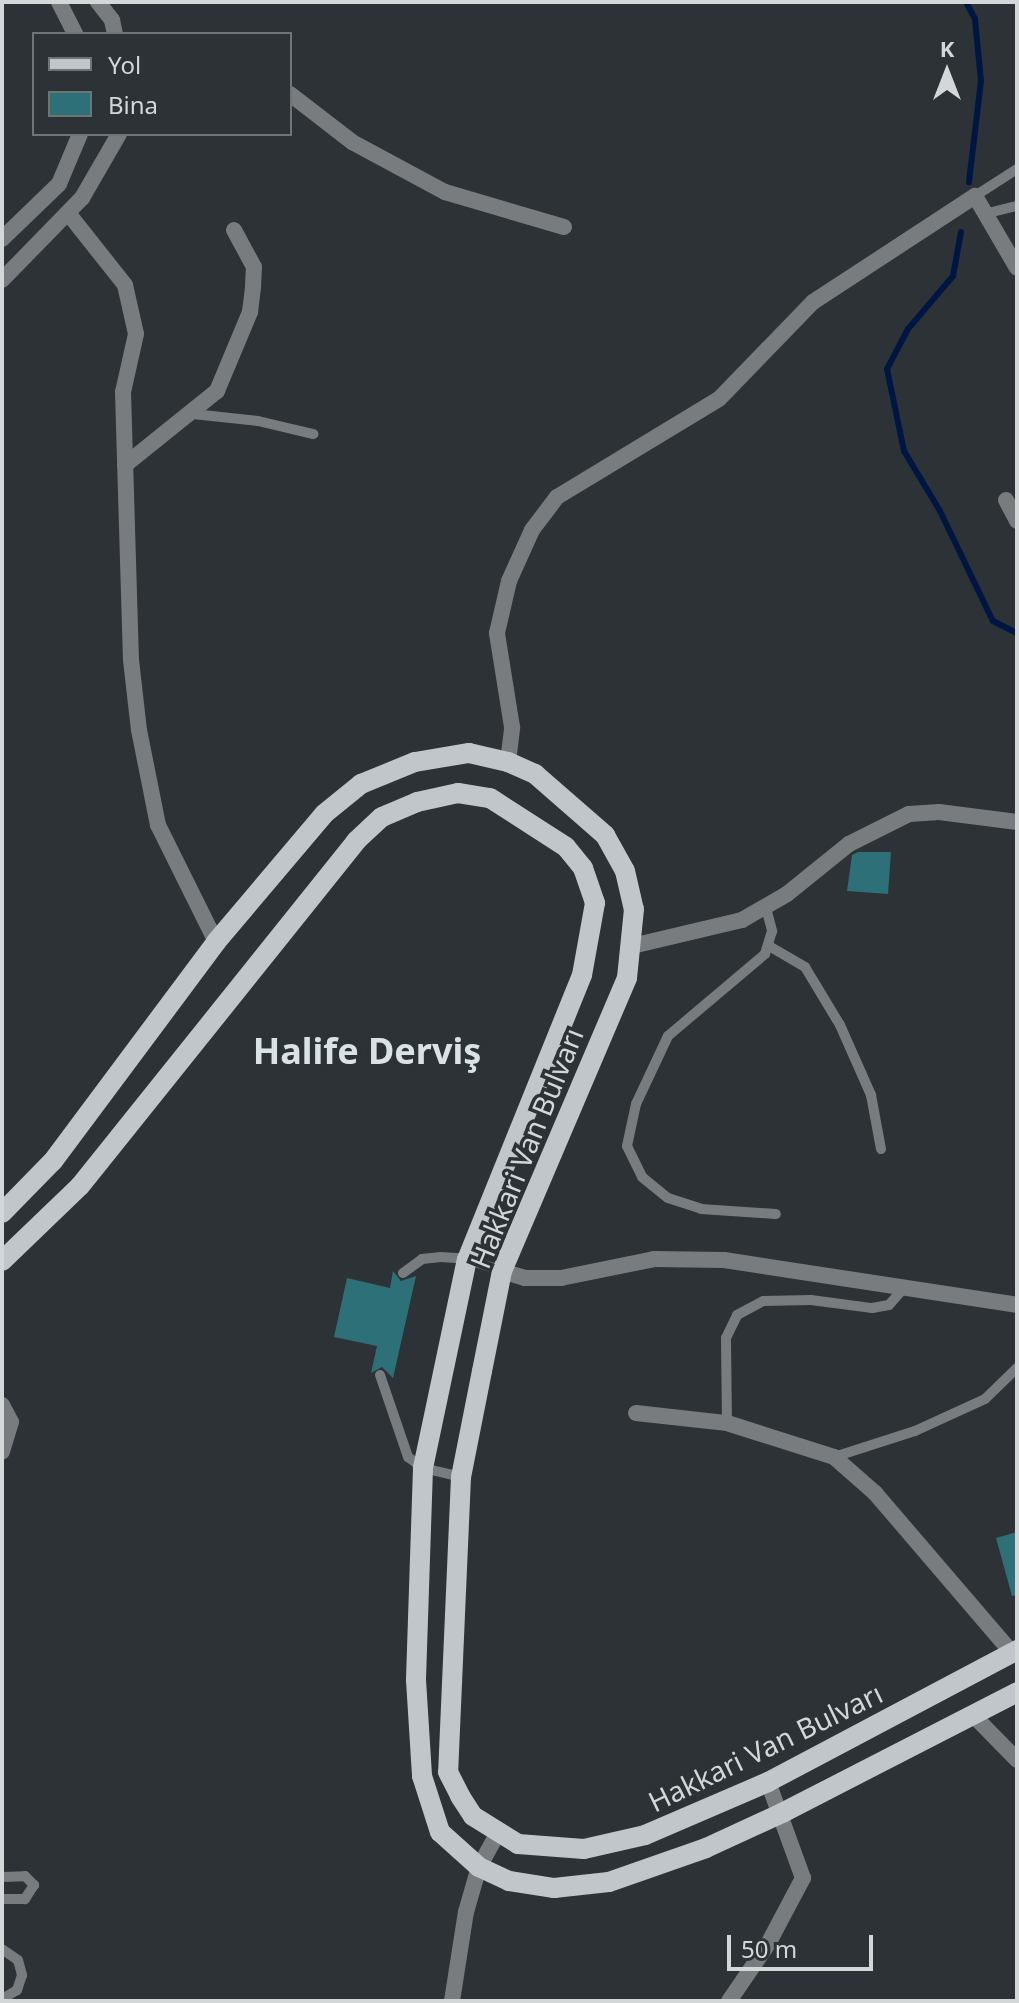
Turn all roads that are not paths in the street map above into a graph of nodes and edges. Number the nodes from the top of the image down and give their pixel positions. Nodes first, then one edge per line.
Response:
1 (59, 2) edge
2 (98, 2) edge
3 (74, 32) edge
4 (115, 32) edge
5 (292, 96) edge
6 (79, 136) edge
7 (119, 136) edge
8 (1017, 169) edge
9 (975, 196) junction
10 (1017, 206) edge
11 (68, 213) junction
12 (984, 214) junction
13 (564, 227) dead end
14 (234, 230) dead end
15 (2, 239) edge
16 (1017, 268) edge
17 (2, 280) edge
18 (193, 414) junction
19 (313, 434) dead end
20 (125, 465) junction
21 (1006, 500) dead end
22 (1017, 521) edge
23 (508, 762) junction
24 (1017, 822) edge
25 (766, 908) junction
26 (216, 942) junction
27 (632, 946) junction
28 (769, 946) junction
29 (881, 1149) dead end
30 (2, 1213) edge
31 (776, 1214) dead end
32 (467, 1259) junction
33 (2, 1261) edge
34 (502, 1271) junction
35 (403, 1273) dead end
36 (903, 1289) junction
37 (1017, 1305) edge
38 (1017, 1368) edge
39 (380, 1375) dead end
40 (2, 1405) edge
41 (636, 1413) dead end
42 (727, 1423) junction
43 (2, 1452) edge
44 (834, 1457) junction
45 (423, 1468) junction
46 (461, 1477) junction
47 (1014, 1651) edge
48 (1017, 1692) edge
49 (973, 1715) junction
50 (1017, 1760) edge
51 (768, 1782) junction
52 (782, 1813) junction
53 (497, 1835) junction
54 (479, 1867) junction
55 (2, 1877) edge
56 (2, 1899) edge
57 (2, 1949) edge
58 (2, 1999) edge
59 (452, 2001) edge
60 (729, 2001) edge

1 - 3 street
2 - 4 street
5 - 13 street
6 - 15 street
7 - 11 street
8 - 9 lane
9 - 12 street
9 - 23 street
10 - 12 lane
11 - 17 street
11 - 20 street
12 - 16 street
14 - 18 street
18 - 19 lane
18 - 20 street
20 - 26 street
21 - 22 street
23 - 26 main road, Hakkari Van Bulvarı
23 - 27 main road, Hakkari Van Bulvarı
24 - 25 street
25 - 27 street
25 - 28 lane
26 - 30 main road, Hakkari Van Bulvarı
27 - 34 main road, Hakkari Van Bulvarı
28 - 29 lane
28 - 31 lane
32 - 33 main road, Hakkari Van Bulvarı
32 - 34 lane
32 - 35 lane
32 - 45 main road, Hakkari Van Bulvarı
34 - 36 street
34 - 46 main road, Hakkari Van Bulvarı
36 - 37 street
36 - 42 lane
38 - 44 lane
39 - 45 lane
40 - 43 street
41 - 42 street
42 - 44 street
44 - 47 street
45 - 46 lane
45 - 54 main road, Hakkari Van Bulvarı
46 - 53 main road, Hakkari Van Bulvarı
47 - 51 main road, Hakkari Van Bulvarı
48 - 49 main road, Hakkari Van Bulvarı
49 - 50 street
49 - 52 main road, Hakkari Van Bulvarı
51 - 52 street
51 - 53 main road, Hakkari Van Bulvarı
52 - 54 main road, Hakkari Van Bulvarı
52 - 60 street
53 - 54 street
54 - 59 street
55 - 56 lane
57 - 58 lane

